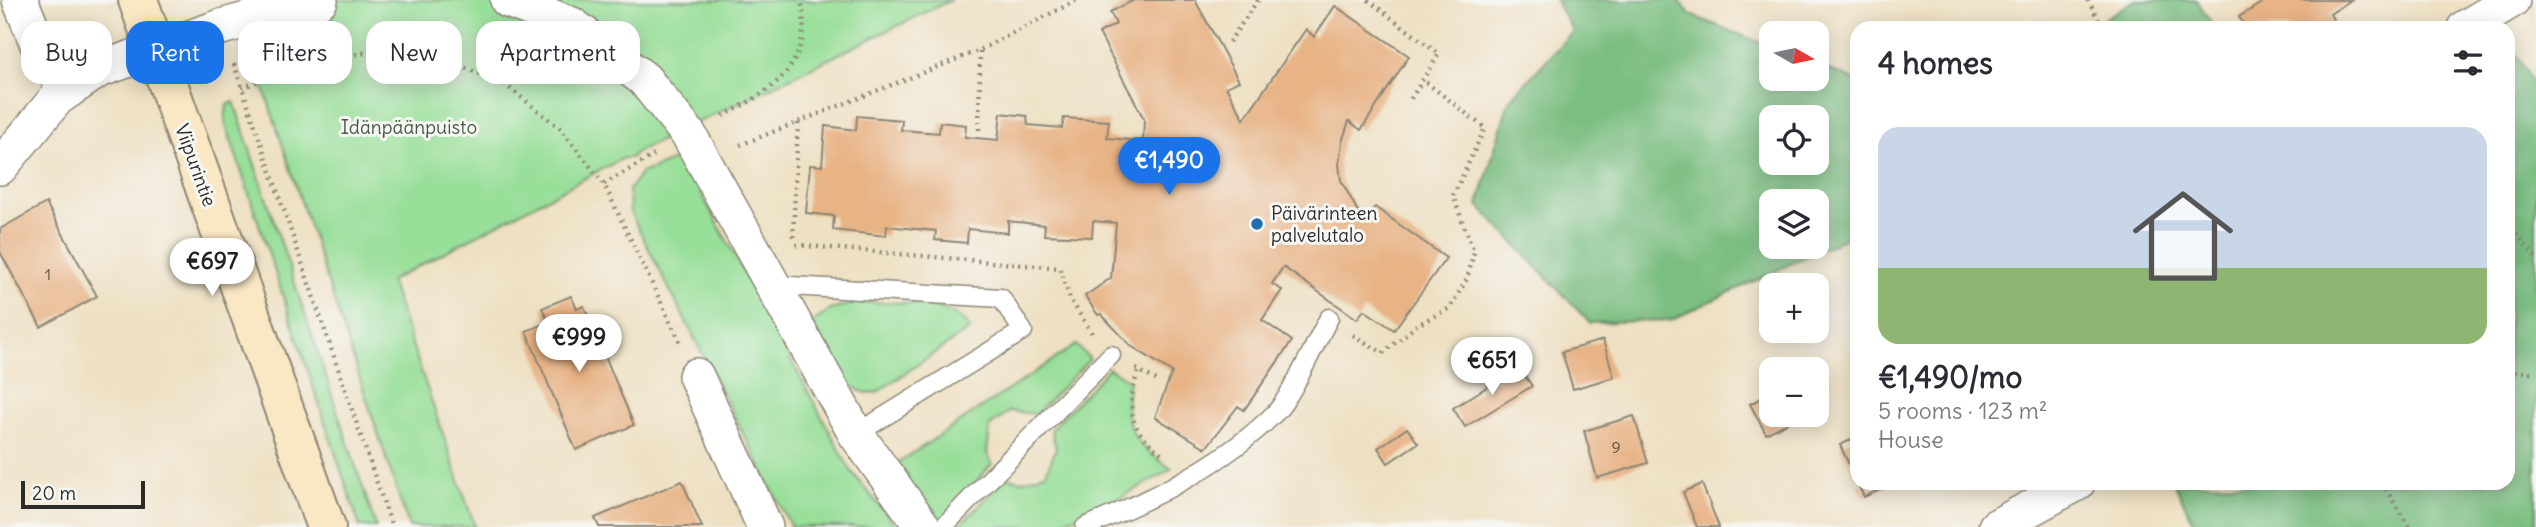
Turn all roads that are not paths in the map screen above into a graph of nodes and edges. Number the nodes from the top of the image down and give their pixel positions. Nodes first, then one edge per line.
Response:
1 (20, 0) edge
2 (138, 0) edge
3 (320, 0) edge
4 (508, 0) edge
5 (2512, 0) edge
6 (145, 21) edge
7 (2477, 21) edge
8 (224, 26) edge
9 (126, 60) edge
10 (167, 84) edge
11 (68, 90) junction
12 (0, 167) edge
13 (773, 285) junction
14 (1329, 318) road end
15 (1111, 355) dead end
16 (696, 376) road end
17 (856, 434) junction
18 (2064, 490) edge
19 (326, 527) edge
20 (765, 527) edge
21 (923, 527) edge
22 (943, 527) edge
23 (1085, 527) edge
24 (1996, 527) edge

1 - 11 street
2 - 6 main road, Viipurintie
3 - 8 street
4 - 13 street
5 - 7 street
9 - 11 street
10 - 19 main road, Viipurintie
11 - 12 street
13 - 17 street
13 - 17 lane
14 - 23 lane
15 - 22 lane
16 - 20 street
17 - 21 street
18 - 24 street

